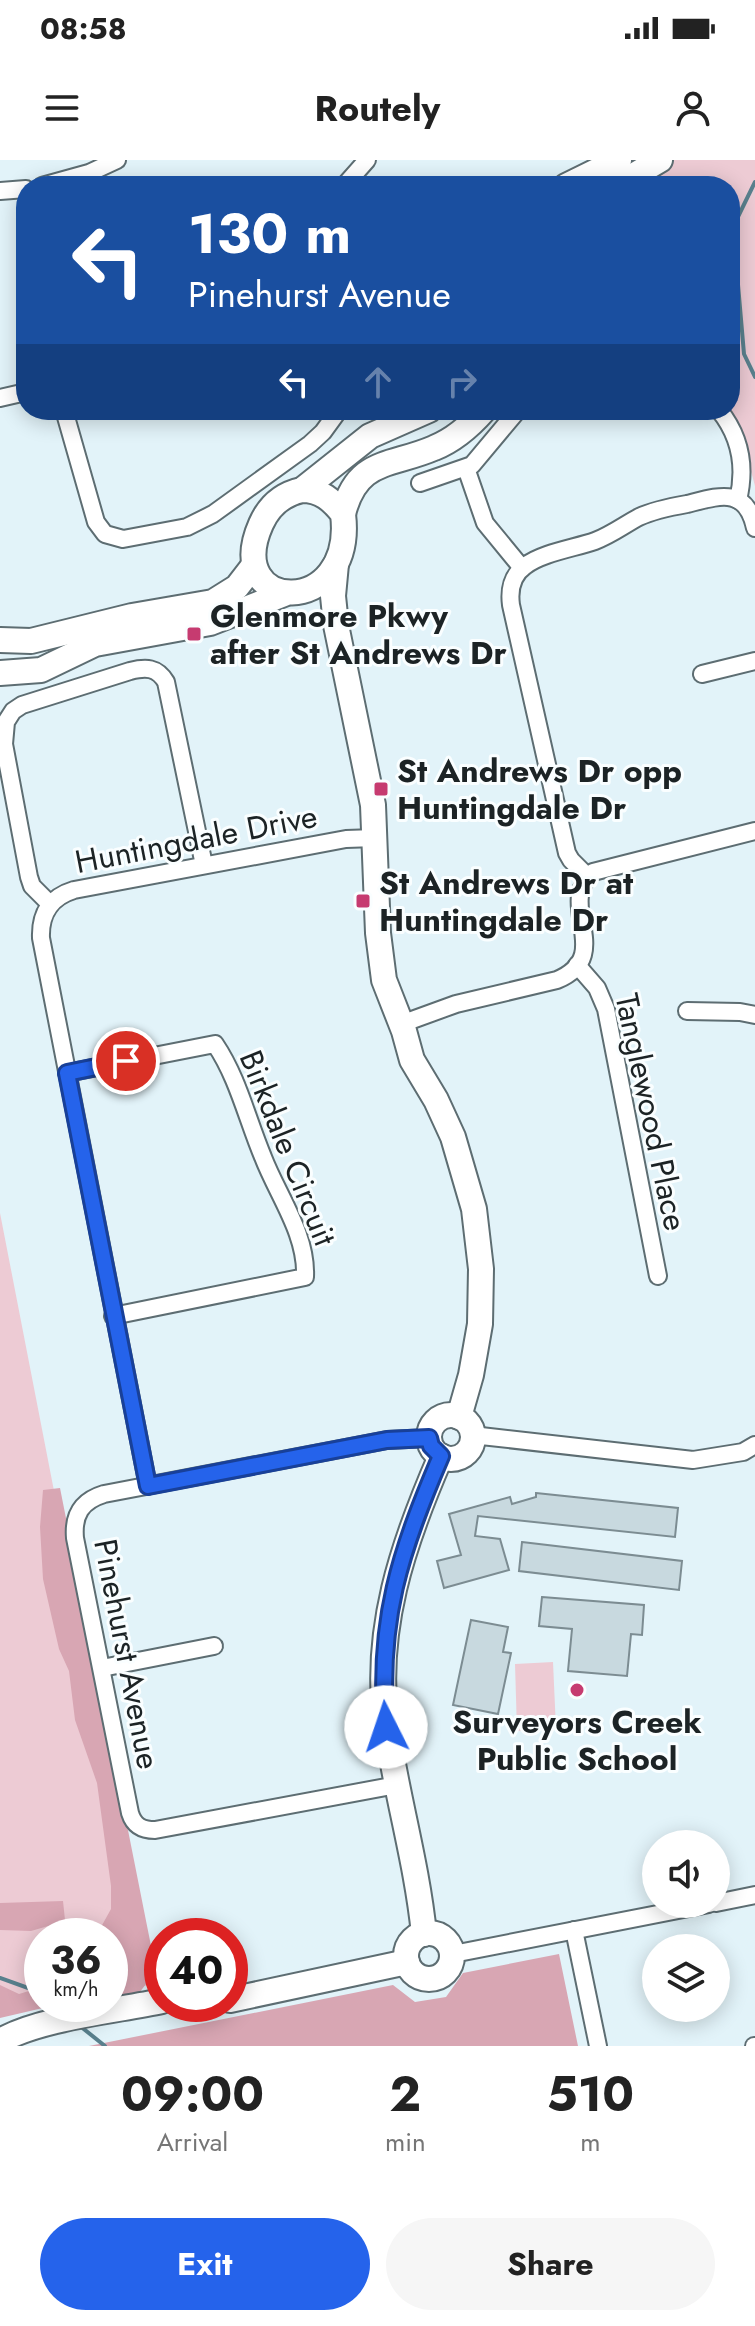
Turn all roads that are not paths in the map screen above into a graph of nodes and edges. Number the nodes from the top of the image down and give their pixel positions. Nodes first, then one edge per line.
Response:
1 (117, 160) edge
2 (367, 160) edge
3 (619, 160) edge
4 (660, 160) edge
5 (78, 176) edge
6 (353, 176) edge
7 (586, 176) edge
8 (633, 176) edge
9 (67, 420) edge
10 (333, 420) edge
11 (406, 420) edge
12 (475, 420) edge
13 (510, 420) edge
14 (725, 420) edge
15 (466, 468) junction
16 (420, 483) dead end
17 (302, 490) junction
18 (738, 500) junction
19 (343, 514) junction
20 (755, 528) edge
21 (336, 564) junction
22 (254, 565) junction
23 (522, 568) junction
24 (291, 593) junction
25 (336, 625) junction
26 (0, 640) edge
27 (755, 661) edge
28 (0, 673) edge
29 (702, 674) dead end
30 (755, 831) edge
31 (375, 838) junction
32 (204, 865) junction
33 (587, 876) junction
34 (50, 904) junction
35 (577, 965) junction
36 (687, 1011) dead end
37 (755, 1015) edge
38 (401, 1024) junction
39 (67, 1073) junction
40 (658, 1276) dead end
41 (113, 1316) junction
42 (466, 1426) junction
43 (755, 1445) edge
44 (435, 1447) junction
45 (148, 1486) junction
46 (214, 1646) dead end
47 (102, 1668) junction
48 (397, 1785) junction
49 (755, 1895) edge
50 (730, 1900) edge
51 (642, 1917) edge
52 (574, 1930) junction
53 (424, 1934) junction
54 (453, 1954) junction
55 (407, 1962) junction
56 (248, 1996) edge
57 (144, 2005) edge
58 (0, 2041) edge
59 (598, 2046) edge

1 - 5 street
2 - 6 street
3 - 7 street
4 - 8 street
9 - 10 street
11 - 17 street
12 - 19 street
13 - 15 street
14 - 18 street
15 - 16 street
15 - 23 street
17 - 19 street
17 - 22 street
18 - 20 street
18 - 23 street
19 - 21 street
21 - 24 street
21 - 25 street
22 - 24 street
22 - 26 street
23 - 33 street
24 - 25 street
24 - 28 street
25 - 31 street
27 - 29 street
30 - 33 street
31 - 32 street, Huntingdale Drive
31 - 38 street
32 - 34 street, Huntingdale Drive
32 - 34 street
33 - 35 street
34 - 39 street, Huntingdale Drive
35 - 38 street
35 - 40 street, Tanglewood Place
36 - 37 street
38 - 42 street
39 - 41 street, Huntingdale Drive
39 - 41 street, Birkdale Circuit
41 - 45 street, Huntingdale Drive
42 - 43 street
42 - 44 street
42 - 44 street
44 - 45 street, Pinehurst Avenue
44 - 48 street
45 - 47 street, Pinehurst Avenue
46 - 47 street
47 - 48 street, Pinehurst Avenue
48 - 53 street
49 - 50 street
51 - 52 street
52 - 54 street
52 - 59 street
53 - 54 street
53 - 55 street
54 - 55 street
55 - 56 street
57 - 58 street

